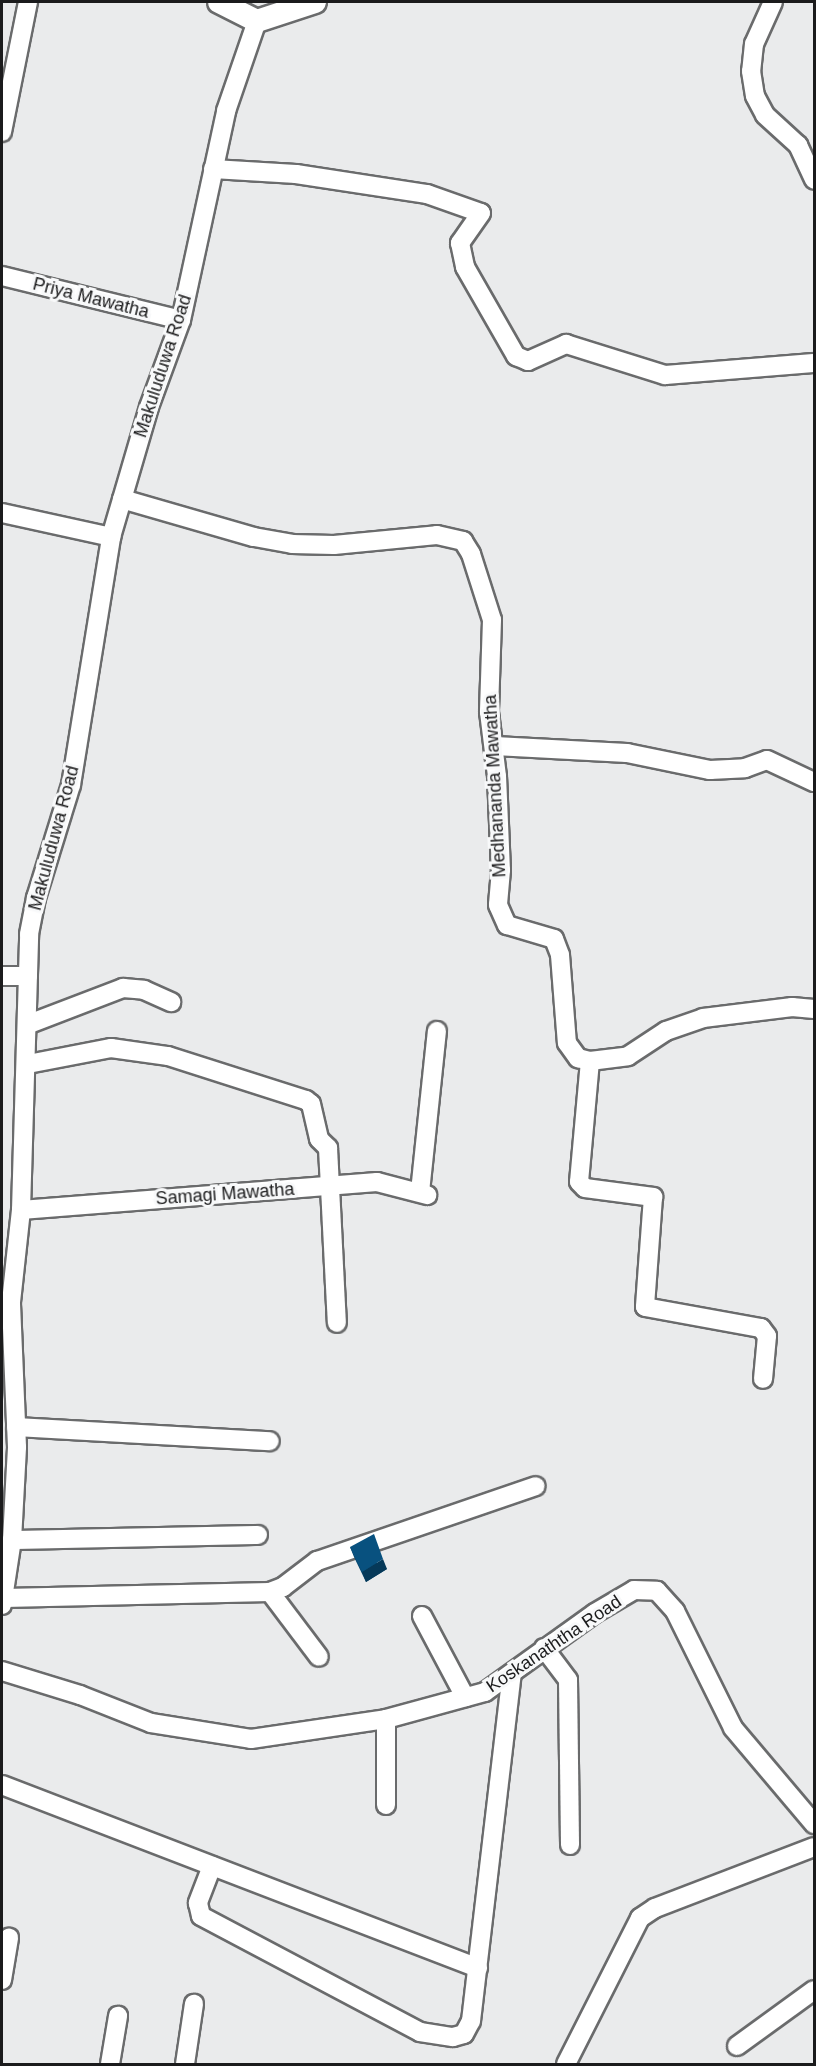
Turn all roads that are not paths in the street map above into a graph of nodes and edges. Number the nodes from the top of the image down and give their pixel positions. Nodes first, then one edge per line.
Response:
1 (28, 2) edge
2 (219, 2) edge
3 (315, 2) edge
4 (773, 2) edge
5 (257, 21) junction
6 (2, 132) edge
7 (213, 169) junction
8 (814, 179) edge
9 (2, 276) edge
10 (181, 320) junction
11 (814, 363) edge
12 (122, 499) junction
13 (2, 513) edge
14 (111, 537) junction
15 (495, 746) junction
16 (814, 782) edge
17 (2, 976) edge
18 (28, 976) junction
19 (171, 1002) dead end
20 (814, 1009) edge
21 (28, 1024) junction
22 (437, 1031) dead end
23 (590, 1061) junction
24 (28, 1064) junction
25 (333, 1186) junction
26 (21, 1210) junction
27 (9, 1254) edge
28 (337, 1323) dead end
29 (763, 1379) dead end
30 (16, 1427) junction
31 (270, 1441) dead end
32 (536, 1486) dead end
33 (258, 1534) dead end
34 (12, 1539) junction
35 (270, 1592) junction
36 (3, 1601) edge
37 (422, 1616) dead end
38 (544, 1648) junction
39 (319, 1657) dead end
40 (2, 1671) edge
41 (512, 1674) junction
42 (465, 1697) junction
43 (386, 1719) junction
44 (2, 1785) edge
45 (386, 1805) dead end
46 (814, 1824) edge
47 (570, 1845) dead end
48 (814, 1847) edge
49 (212, 1866) junction
50 (9, 1938) dead end
51 (478, 1968) junction
52 (2, 1980) edge
53 (814, 1990) edge
54 (194, 2004) dead end
55 (118, 2016) dead end
56 (737, 2046) dead end
57 (110, 2064) edge
58 (185, 2064) edge
59 (566, 2064) edge

1 - 6 street
2 - 5 main road
3 - 5 main road
4 - 8 street
5 - 7 street, Makuluduwa Road
7 - 10 street, Makuluduwa Road
7 - 11 street
9 - 10 street, Priya Mawatha
10 - 12 street, Makuluduwa Road
12 - 14 street, Makuluduwa Road
12 - 15 street, Medhananda Mawatha
13 - 14 street
14 - 18 street, Makuluduwa Road
15 - 16 street
15 - 23 street, Medhananda Mawatha
17 - 18 street
18 - 21 street, Makuluduwa Road
19 - 21 street
20 - 23 street
21 - 24 street, Makuluduwa Road
22 - 25 street, Samagi Mawatha
23 - 29 street
24 - 25 street
24 - 26 street, Makuluduwa Road
25 - 26 street, Samagi Mawatha
25 - 28 street
26 - 27 street, Makuluduwa Road
27 - 30 street, Makuluduwa Road
30 - 31 street
30 - 34 street, Makuluduwa Road
32 - 35 street
33 - 34 street
34 - 36 street, Makuluduwa Road
35 - 36 street
35 - 39 street
37 - 42 street
38 - 41 street, Koskanaththa Road
38 - 46 street, Koskanaththa Road
38 - 47 street
40 - 43 street, Koskanaththa Road
41 - 42 street, Koskanaththa Road
41 - 51 street
42 - 43 street, Koskanaththa Road
43 - 45 street
44 - 49 street
48 - 59 street
49 - 51 street
49 - 51 street
50 - 52 street
53 - 56 street
54 - 58 street
55 - 57 street

